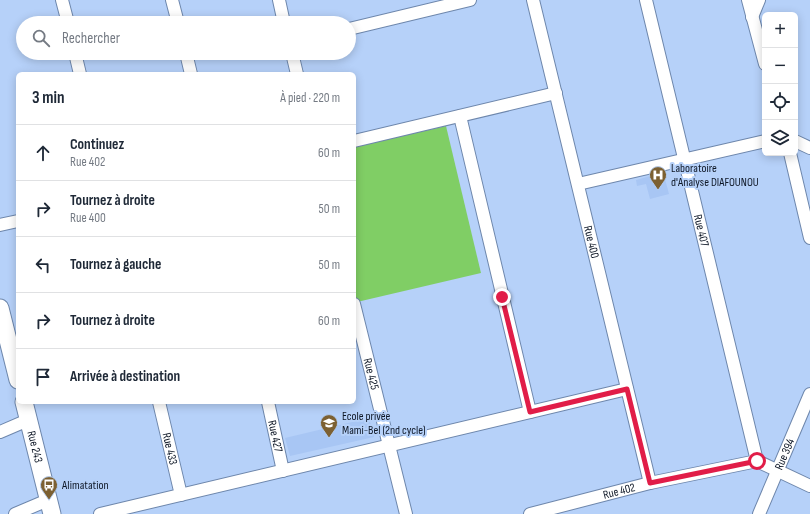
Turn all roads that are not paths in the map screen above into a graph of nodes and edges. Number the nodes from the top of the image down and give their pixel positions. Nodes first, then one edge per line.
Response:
1 (62, 0) edge
2 (172, 0) edge
3 (279, 0) edge
4 (470, 0) edge
5 (533, 0) edge
6 (646, 0) edge
7 (748, 0) edge
8 (759, 0) edge
9 (66, 16) edge
10 (176, 16) edge
11 (282, 16) edge
12 (752, 18) junction
13 (356, 27) edge
14 (762, 53) edge
15 (77, 60) edge
16 (188, 60) edge
17 (294, 60) edge
18 (80, 72) edge
19 (191, 72) edge
20 (297, 72) edge
21 (556, 93) junction
22 (460, 116) junction
23 (356, 141) edge
24 (762, 142) edge
25 (798, 142) edge
26 (810, 148) edge
27 (791, 156) edge
28 (685, 159) junction
29 (578, 184) junction
30 (16, 221) edge
31 (0, 225) edge
32 (810, 238) edge
33 (0, 308) edge
34 (356, 312) edge
35 (4, 338) edge
36 (16, 374) edge
37 (627, 389) junction
38 (810, 394) edge
39 (24, 404) edge
40 (159, 404) edge
41 (268, 404) edge
42 (530, 412) junction
43 (28, 420) junction
44 (0, 432) edge
45 (389, 446) junction
46 (757, 461) junction
47 (283, 470) junction
48 (777, 470) junction
49 (650, 483) junction
50 (810, 486) edge
51 (181, 495) junction
52 (50, 507) edge
53 (15, 514) edge
54 (100, 514) edge
55 (406, 514) edge
56 (530, 514) edge
57 (759, 514) edge

1 - 9 street
2 - 10 street
3 - 11 street
4 - 13 street
5 - 21 street, Rue 400
6 - 28 street, Rue 407
7 - 12 street
8 - 12 street
12 - 14 street
15 - 18 street
16 - 19 street
17 - 20 street
21 - 22 street
21 - 29 street, Rue 400
22 - 23 street
22 - 42 street
24 - 28 street
25 - 26 street
27 - 32 street
28 - 29 street
28 - 46 street, Rue 407
29 - 37 street, Rue 400
30 - 31 street
33 - 35 main road
34 - 45 street, Rue 425
35 - 36 main road
37 - 42 street
37 - 49 street, Rue 400
38 - 48 street, Rue 394
39 - 43 main road, Rue 243
40 - 51 street, Rue 433
41 - 47 street, Rue 427
42 - 45 street
43 - 44 street
43 - 52 main road, Rue 243
45 - 47 street
45 - 55 street, Rue 425
46 - 48 street
46 - 49 street, Rue 402
47 - 51 street
48 - 50 street
48 - 57 street, Rue 394
49 - 56 street, Rue 402
51 - 54 street
52 - 53 street

